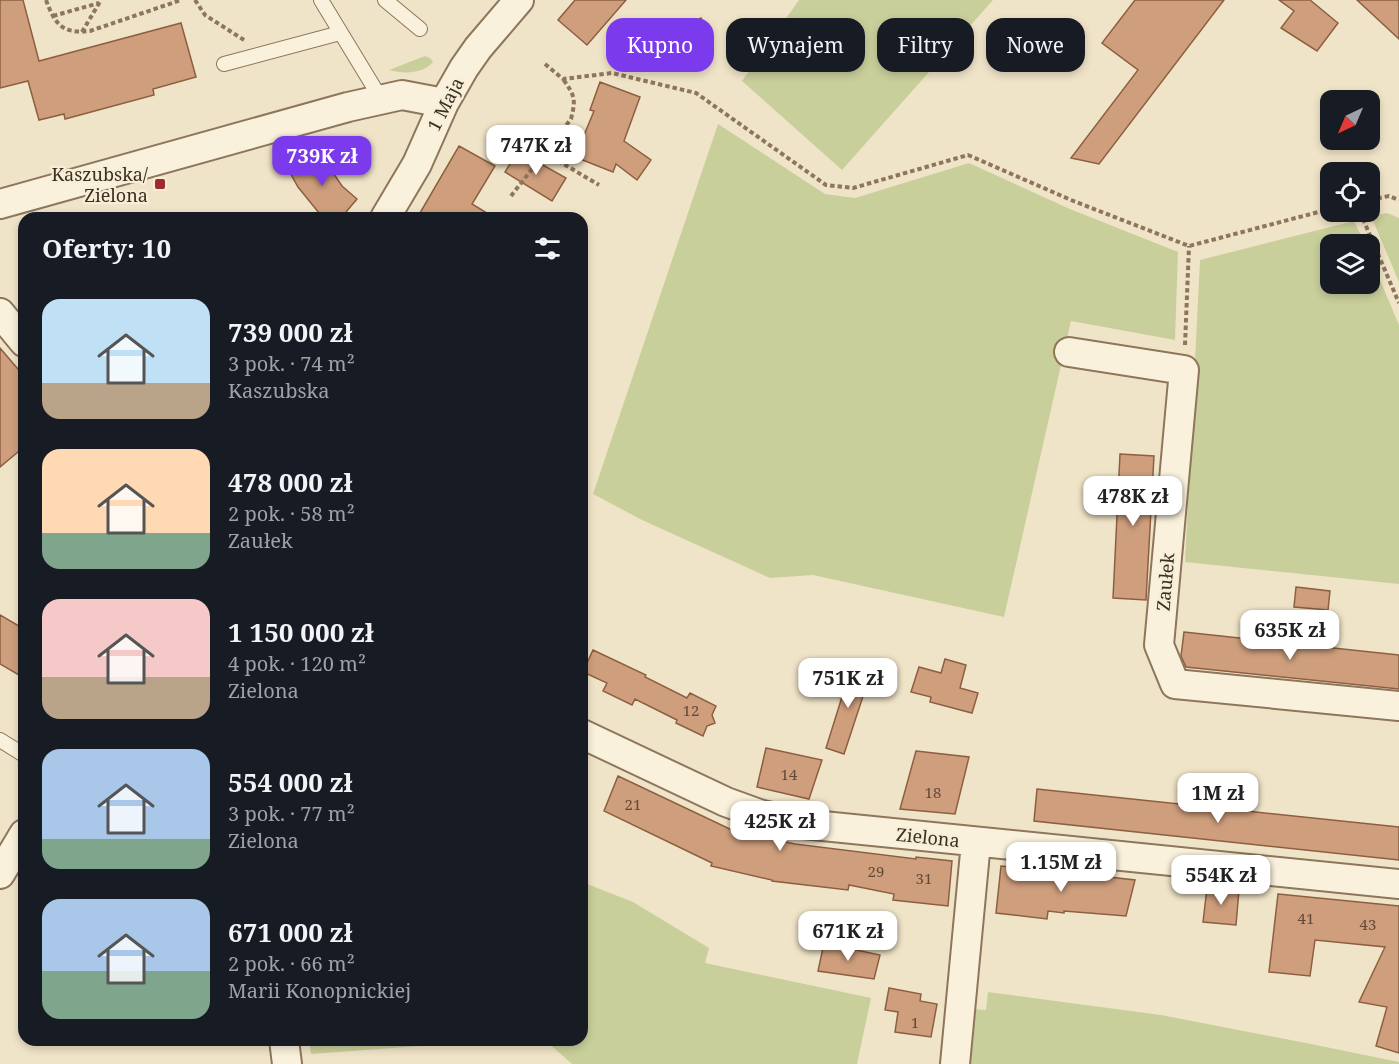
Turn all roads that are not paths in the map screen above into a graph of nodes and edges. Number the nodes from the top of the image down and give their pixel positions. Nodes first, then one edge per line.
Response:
1 (321, 0) edge
2 (385, 0) edge
3 (519, 0) edge
4 (420, 29) dead end
5 (340, 33) junction
6 (224, 64) dead end
7 (381, 99) junction
8 (444, 103) junction
9 (0, 204) edge
10 (389, 212) edge
11 (0, 313) edge
12 (18, 335) edge
13 (1069, 352) dead end
14 (1399, 706) edge
15 (588, 737) edge
16 (0, 740) edge
17 (18, 751) edge
18 (976, 842) junction
19 (18, 844) edge
20 (0, 874) edge
21 (1399, 884) edge
22 (285, 1046) edge
23 (287, 1064) edge
24 (955, 1064) edge

1 - 5 lane
2 - 4 lane
3 - 8 street, 1 Maja
5 - 6 lane
5 - 7 lane
7 - 8 street
7 - 9 street
8 - 10 street, 1 Maja
11 - 12 street
13 - 14 street, Zaułek
15 - 18 street, Zielona
16 - 17 lane
18 - 21 street, Zielona
18 - 24 street
19 - 20 street
22 - 23 street

